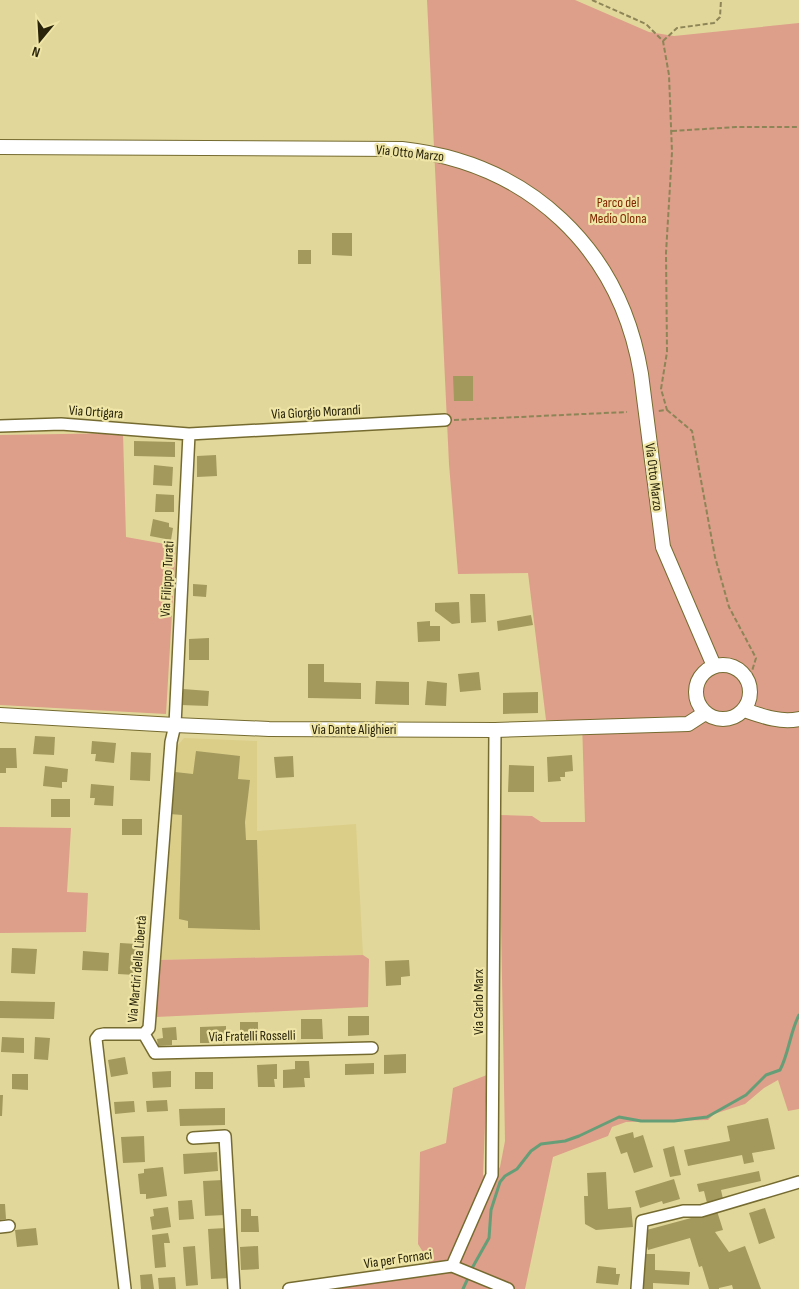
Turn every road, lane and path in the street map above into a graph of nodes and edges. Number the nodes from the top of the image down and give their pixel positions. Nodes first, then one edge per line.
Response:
1 (592, 0) edge
2 (721, 0) edge
3 (663, 41) junction
4 (799, 127) edge
5 (672, 131) junction
6 (0, 147) edge
7 (667, 410) junction
8 (627, 412) dead end
9 (646, 413) junction
10 (445, 420) joint
11 (0, 426) edge
12 (189, 434) junction
13 (714, 666) junction
14 (747, 678) junction
15 (744, 710) junction
16 (705, 713) junction
17 (0, 715) edge
18 (799, 719) edge
19 (175, 726) junction
20 (495, 730) junction
21 (144, 1034) junction
22 (372, 1048) dead end
23 (193, 1138) dead end
24 (799, 1182) edge
25 (452, 1266) junction
26 (125, 1289) edge
27 (234, 1289) edge
28 (289, 1289) edge
29 (508, 1289) edge
30 (637, 1289) edge

1 - 3 path
2 - 3 path
3 - 5 path
4 - 5 path
5 - 7 path
6 - 9 street, Via Otto Marzo
7 - 9 path
7 - 14 path
8 - 10 path
9 - 13 street, Via Otto Marzo
10 - 12 street, Via Giorgio Morandi
11 - 12 street, Via Ortigara
12 - 19 street, Via Filippo Turati
13 - 14 street
13 - 16 street
14 - 15 street
15 - 16 street
15 - 18 street
16 - 20 street, Via Dante Alighieri
17 - 19 street, Via Dante Alighieri
19 - 20 street, Via Dante Alighieri
19 - 21 street, Via Martiri della Libertà
20 - 25 street, Via Carlo Marx
21 - 22 street, Via Fratelli Rosselli
21 - 26 street, Via Martiri della Libertà
23 - 27 street
24 - 30 street
25 - 28 street, Via per Fornaci
25 - 29 street, Via per Fornaci

